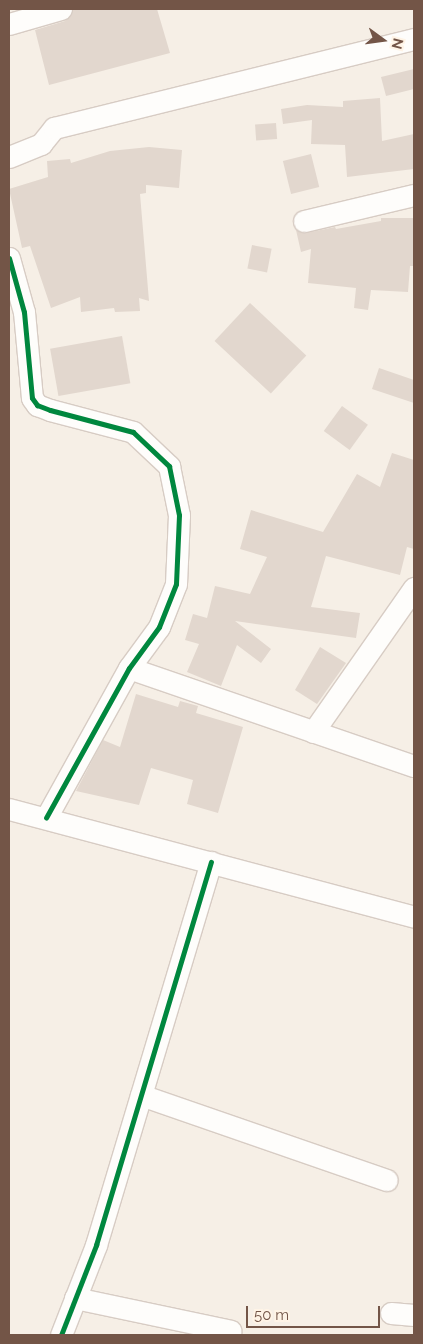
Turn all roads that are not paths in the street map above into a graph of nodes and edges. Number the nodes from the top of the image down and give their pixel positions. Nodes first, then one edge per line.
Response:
1 (61, 9) edge
2 (9, 24) edge
3 (414, 40) edge
4 (9, 157) edge
5 (414, 195) edge
6 (304, 221) dead end
7 (9, 258) edge
8 (414, 588) edge
9 (129, 668) junction
10 (313, 732) junction
11 (414, 766) edge
12 (9, 809) edge
13 (46, 818) junction
14 (211, 862) junction
15 (414, 917) edge
16 (141, 1095) junction
17 (387, 1180) dead end
18 (75, 1298) junction
19 (391, 1313) dead end
20 (414, 1315) edge
21 (231, 1331) dead end
22 (61, 1335) edge

1 - 2 street
3 - 4 street
5 - 6 street
7 - 9 street
8 - 10 street
9 - 10 street
9 - 13 street
10 - 11 street
12 - 13 street
13 - 14 street
14 - 15 street
14 - 16 street
16 - 17 street
16 - 18 street
18 - 21 street
18 - 22 street
19 - 20 street

